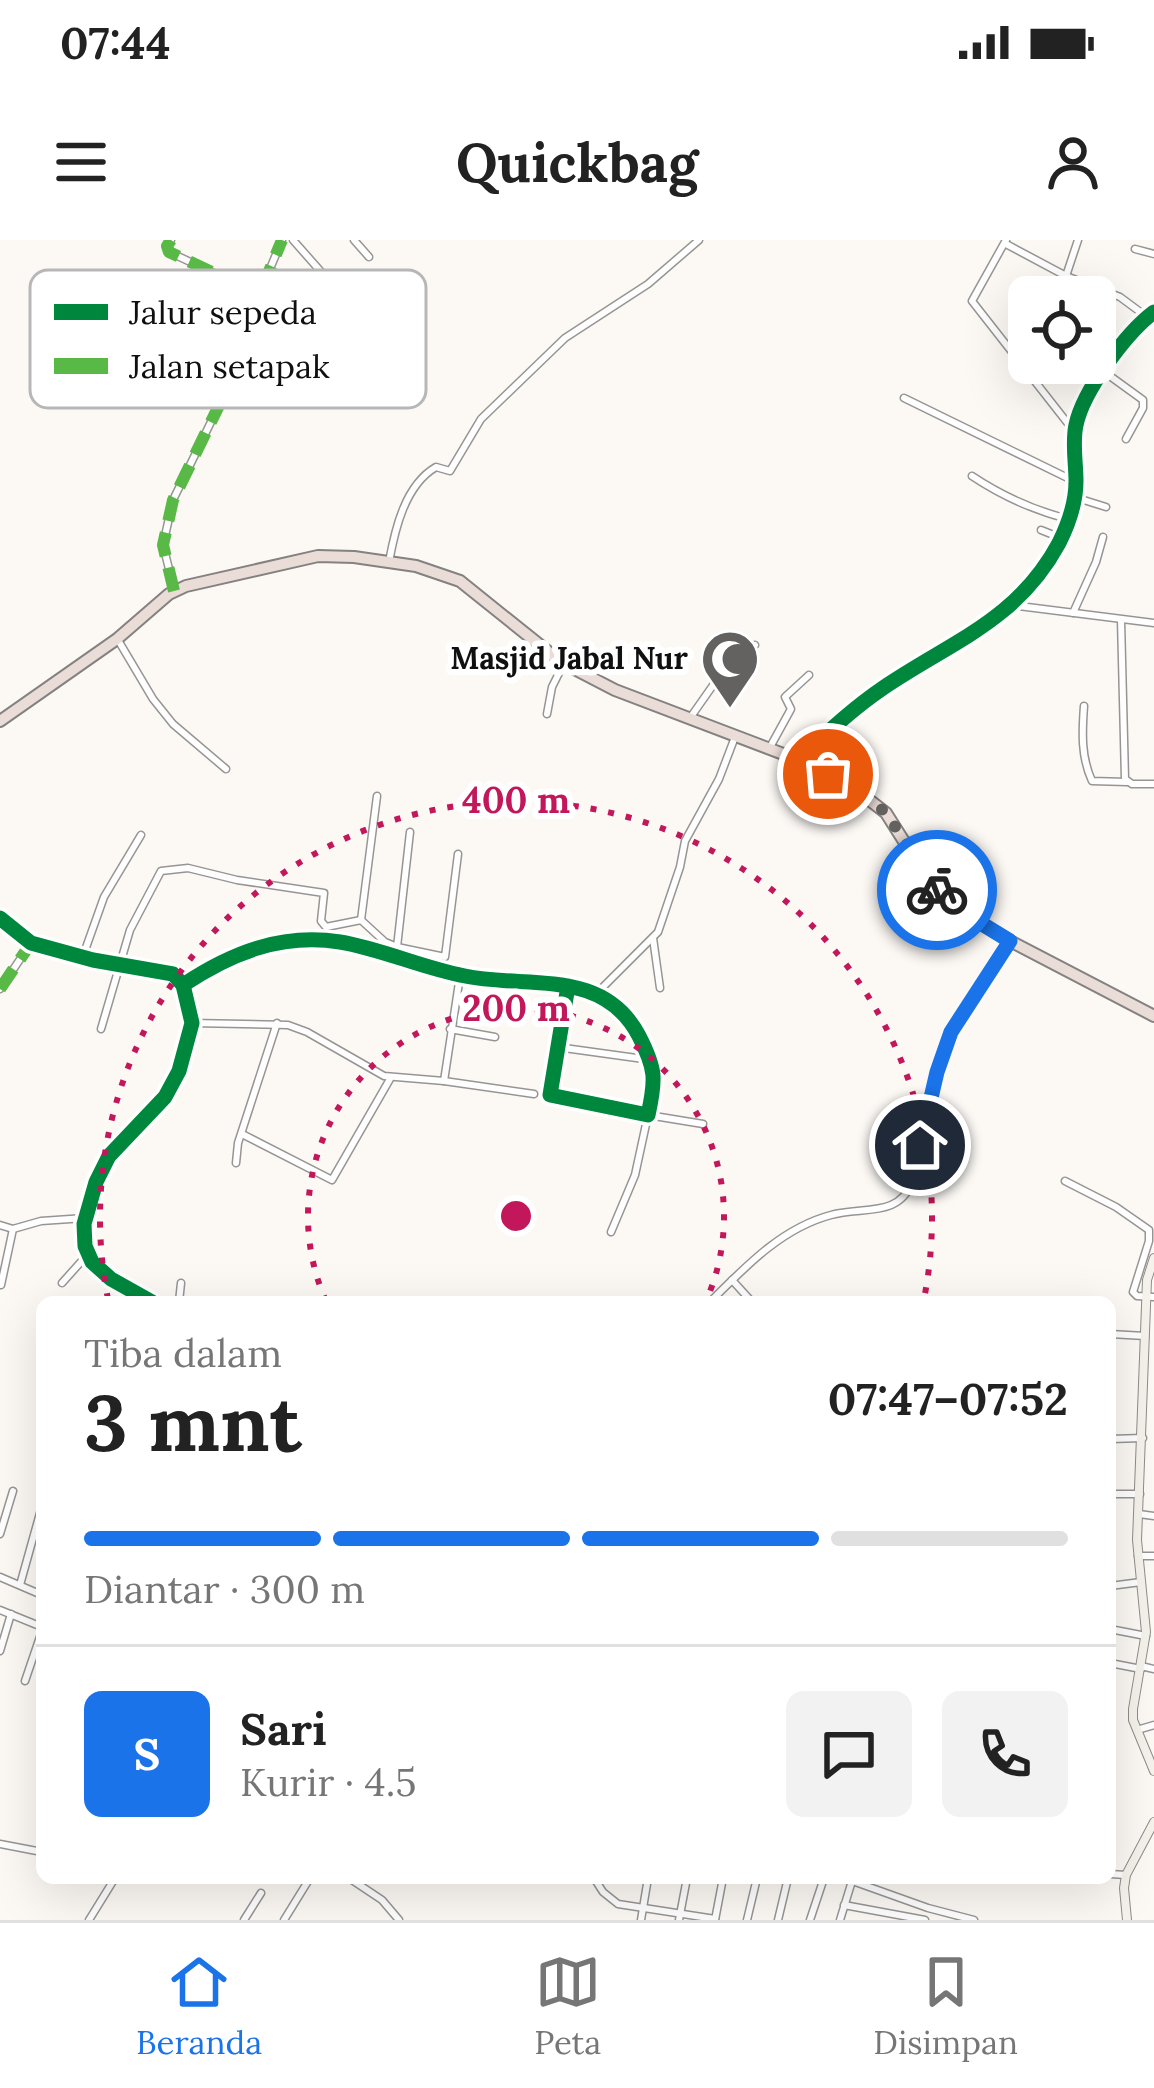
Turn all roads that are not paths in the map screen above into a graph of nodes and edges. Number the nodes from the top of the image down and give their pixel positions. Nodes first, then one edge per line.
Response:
1 (171, 240) edge
2 (282, 240) edge
3 (293, 240) edge
4 (354, 240) edge
5 (699, 240) edge
6 (1078, 240) edge
7 (1006, 242) edge
8 (1135, 249) dead end
9 (1154, 254) edge
10 (370, 257) dead end
11 (207, 270) edge
12 (271, 270) edge
13 (319, 270) edge
14 (1066, 276) joint
15 (1116, 295) edge
16 (1151, 315) edge
17 (1116, 353) edge
18 (1116, 380) edge
19 (1096, 384) edge
20 (904, 398) dead end
21 (217, 408) edge
22 (1075, 433) junction
23 (1126, 439) dead end
24 (972, 476) dead end
25 (1076, 482) junction
26 (1073, 497) junction
27 (1106, 507) dead end
28 (1068, 519) junction
29 (1041, 530) dead end
30 (1103, 537) dead end
31 (1061, 538) junction
32 (389, 562) junction
33 (174, 591) junction
34 (1011, 605) junction
35 (1073, 613) junction
36 (1121, 620) junction
37 (1154, 623) edge
38 (117, 639) junction
39 (755, 644) dead end
40 (564, 663) junction
41 (809, 675) dead end
42 (1084, 706) dead end
43 (547, 714) dead end
44 (690, 718) junction
45 (0, 721) edge
46 (735, 736) junction
47 (769, 749) junction
48 (799, 760) junction
49 (226, 769) dead end
50 (1127, 782) junction
51 (1154, 784) edge
52 (376, 796) dead end
53 (410, 832) dead end
54 (141, 835) dead end
55 (458, 854) dead end
56 (0, 918) edge
57 (361, 920) junction
58 (653, 938) junction
59 (1010, 941) junction
60 (32, 943) junction
61 (397, 947) junction
62 (83, 957) junction
63 (117, 964) junction
64 (460, 976) junction
65 (183, 985) junction
66 (568, 986) junction
67 (603, 987) dead end
68 (660, 988) dead end
69 (0, 989) edge
70 (1154, 1016) edge
71 (192, 1023) junction
72 (277, 1023) junction
73 (101, 1029) dead end
74 (450, 1030) junction
75 (495, 1036) dead end
76 (556, 1047) junction
77 (651, 1060) junction
78 (391, 1077) junction
79 (444, 1081) junction
80 (534, 1094) dead end
81 (648, 1115) junction
82 (703, 1124) dead end
83 (242, 1134) junction
84 (236, 1163) dead end
85 (1065, 1181) dead end
86 (85, 1218) junction
87 (0, 1225) edge
88 (13, 1228) junction
89 (610, 1232) dead end
90 (88, 1254) junction
91 (1154, 1258) edge
92 (732, 1280) junction
93 (62, 1282) dead end
94 (181, 1283) dead end
95 (1, 1285) edge
96 (141, 1296) edge
97 (179, 1296) edge
98 (716, 1296) edge
99 (747, 1296) edge
100 (1150, 1298) edge
101 (1116, 1334) edge
102 (1145, 1336) junction
103 (1154, 1429) edge
104 (1142, 1433) junction
105 (1116, 1438) edge
106 (13, 1491) dead end
107 (1116, 1494) edge
108 (1140, 1494) junction
109 (1139, 1514) junction
110 (1154, 1516) edge
111 (36, 1528) edge
112 (0, 1534) edge
113 (1138, 1556) junction
114 (1154, 1556) edge
115 (0, 1577) edge
116 (1141, 1582) junction
117 (20, 1585) junction
118 (1116, 1585) edge
119 (36, 1592) edge
120 (0, 1610) edge
121 (11, 1614) junction
122 (36, 1626) edge
123 (1116, 1630) edge
124 (1146, 1636) junction
125 (36, 1647) edge
126 (0, 1651) edge
127 (1149, 1653) edge
128 (1116, 1664) edge
129 (1141, 1667) junction
130 (1154, 1669) edge
131 (25, 1681) dead end
132 (1154, 1725) edge
133 (1137, 1730) junction
134 (1154, 1772) edge
135 (1154, 1822) edge
136 (0, 1844) edge
137 (1142, 1846) junction
138 (1154, 1849) edge
139 (36, 1851) edge
140 (1116, 1874) edge
141 (1126, 1875) junction
142 (111, 1884) edge
143 (306, 1884) edge
144 (358, 1884) edge
145 (598, 1884) edge
146 (647, 1884) edge
147 (686, 1884) edge
148 (722, 1884) edge
149 (756, 1884) edge
150 (787, 1884) edge
151 (822, 1884) edge
152 (847, 1884) edge
153 (862, 1884) edge
154 (261, 1893) dead end
155 (844, 1905) junction
156 (643, 1907) junction
157 (928, 1908) junction
158 (680, 1916) edge
159 (715, 1919) edge
160 (89, 1920) edge
161 (244, 1920) edge
162 (284, 1920) edge
163 (399, 1920) edge
164 (641, 1920) edge
165 (747, 1920) edge
166 (778, 1920) edge
167 (810, 1920) edge
168 (841, 1920) edge
169 (925, 1920) edge
170 (974, 1920) edge
171 (1127, 1920) edge

1 - 11 street
2 - 12 street
3 - 13 street
4 - 10 street
5 - 32 street
6 - 14 street
7 - 14 street
7 - 22 street
8 - 9 street
15 - 16 street
16 - 17 street
18 - 23 street
19 - 22 street
20 - 25 street
21 - 33 street
22 - 25 street
24 - 28 street
25 - 26 street
26 - 27 street
26 - 28 street
28 - 31 street
29 - 31 street
30 - 35 street
31 - 34 street
32 - 33 highway
32 - 40 highway
33 - 38 highway
34 - 35 street
34 - 48 street
35 - 36 street
36 - 37 street
36 - 50 street
38 - 45 highway
38 - 49 street
39 - 44 street
40 - 43 street
40 - 44 highway
41 - 47 street
42 - 50 street
44 - 46 highway
46 - 47 highway
46 - 58 street
47 - 48 highway
48 - 59 highway
50 - 51 street
52 - 57 street
53 - 61 street
54 - 62 street
55 - 61 street
56 - 60 street
57 - 61 street
57 - 63 street
58 - 67 street
58 - 68 street
59 - 70 highway
59 - 92 street
60 - 62 street
60 - 69 street
62 - 63 street
63 - 65 street
63 - 73 street
64 - 65 street
64 - 66 street
64 - 74 street
65 - 71 street
66 - 76 street
66 - 77 street
71 - 72 street
71 - 86 street
72 - 78 street
72 - 83 street
74 - 75 street
74 - 79 street
76 - 77 street
76 - 81 street
77 - 81 street
78 - 79 street
78 - 83 street
79 - 80 street
81 - 82 street
81 - 89 street
83 - 84 street
85 - 100 street
86 - 88 street
86 - 90 street
87 - 88 street
88 - 95 street
90 - 93 street
90 - 96 street
91 - 100 street
92 - 98 street
92 - 99 street
94 - 97 street
100 - 102 street
101 - 102 street
102 - 104 street
103 - 104 street
104 - 105 street
104 - 108 street
106 - 112 street
107 - 108 street
108 - 109 street
109 - 110 street
109 - 113 street
111 - 117 street
113 - 114 street
113 - 116 street
115 - 117 street
116 - 118 street
116 - 124 street
117 - 119 street
120 - 121 street
121 - 122 street
121 - 126 street
123 - 124 street
124 - 127 street
125 - 131 street
127 - 129 street
128 - 129 street
129 - 130 street
129 - 133 street
132 - 133 street
133 - 134 street
135 - 137 street
136 - 139 street
137 - 138 street
137 - 141 street
140 - 141 street
141 - 171 street
142 - 160 street
143 - 162 street
144 - 163 street
145 - 156 street
146 - 156 street
147 - 158 street
148 - 159 street
149 - 165 street
150 - 166 street
151 - 167 street
152 - 155 street
153 - 157 street
154 - 161 street
155 - 168 street
155 - 169 street
156 - 158 street
156 - 164 street
157 - 169 street
157 - 170 street
158 - 159 street

